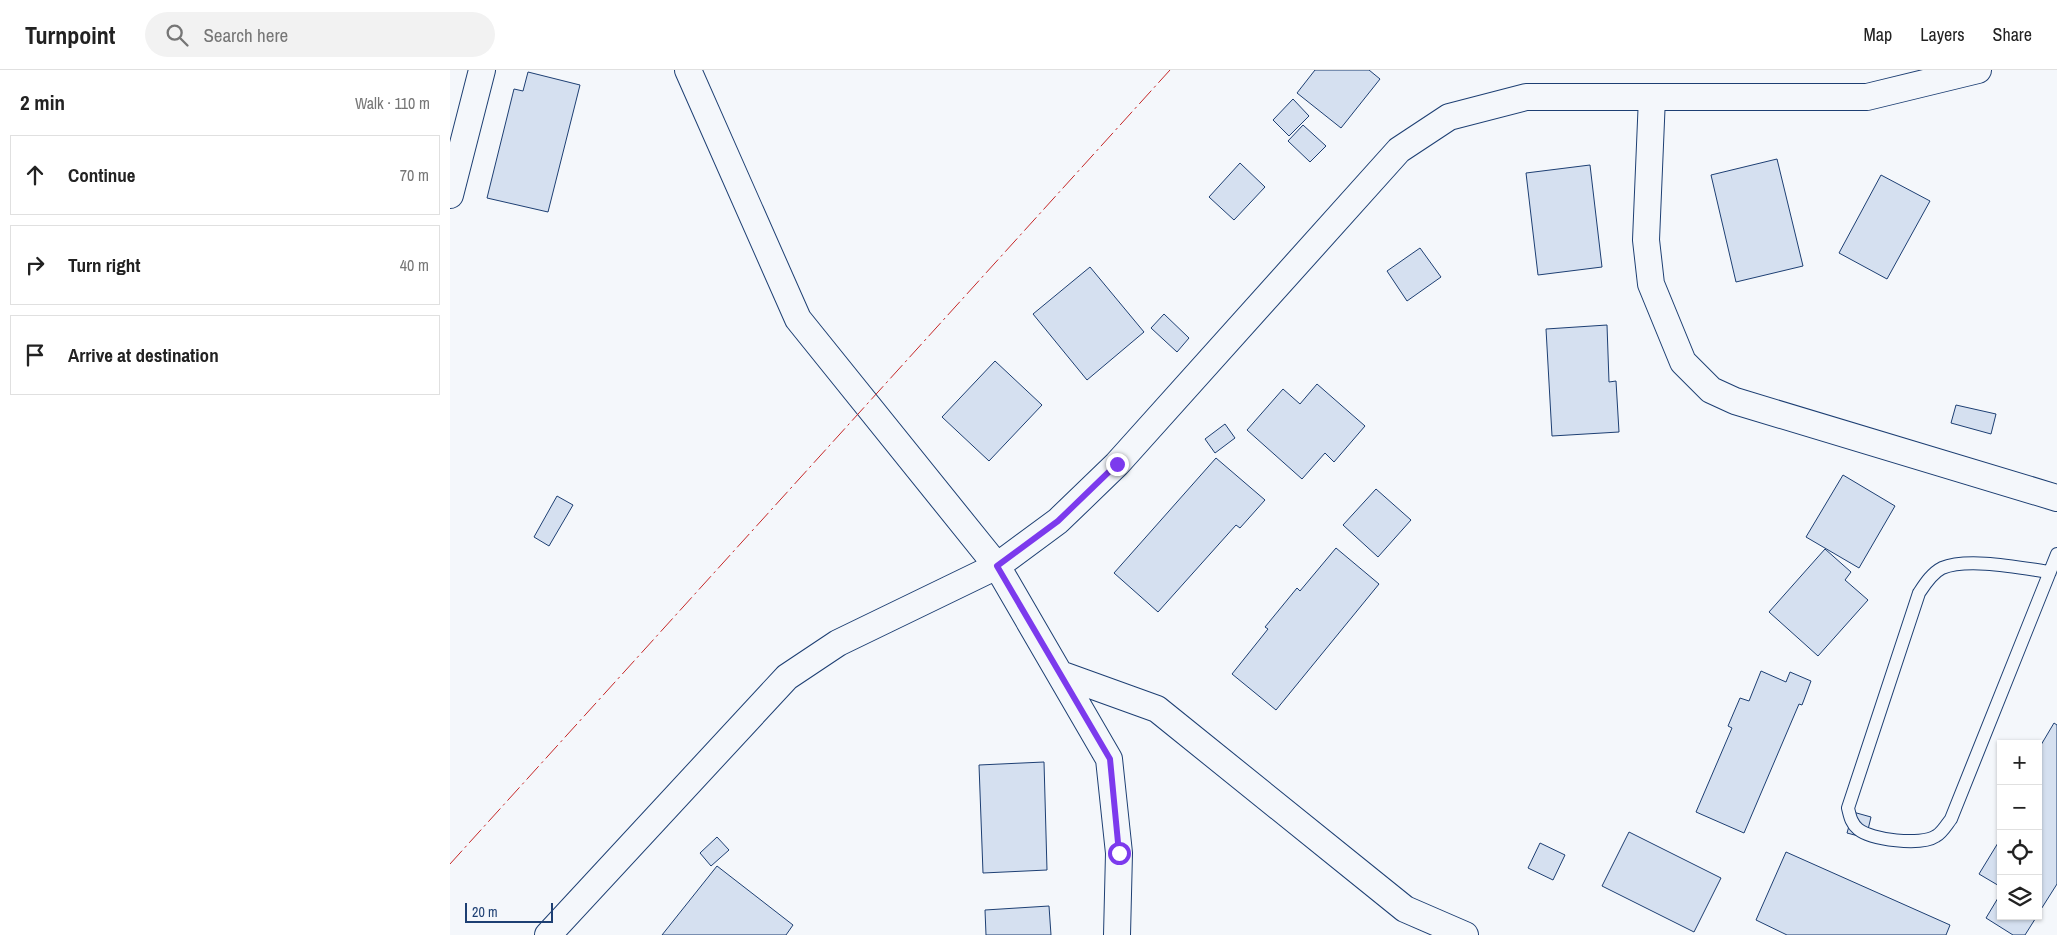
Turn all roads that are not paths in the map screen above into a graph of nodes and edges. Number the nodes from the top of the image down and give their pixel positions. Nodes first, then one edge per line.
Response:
1 (482, 70) edge
2 (688, 70) edge
3 (1978, 70) edge
4 (1652, 97) junction
5 (450, 195) edge
6 (2057, 498) edge
7 (2057, 554) edge
8 (997, 566) junction
9 (2050, 572) junction
10 (1060, 674) junction
11 (548, 935) edge
12 (1117, 935) edge
13 (1465, 935) edge

1 - 5 street
2 - 8 street
3 - 4 street
4 - 6 street
4 - 8 street
7 - 9 lane
8 - 10 street
8 - 11 street
9 - 9 lane
10 - 12 street
10 - 13 street

